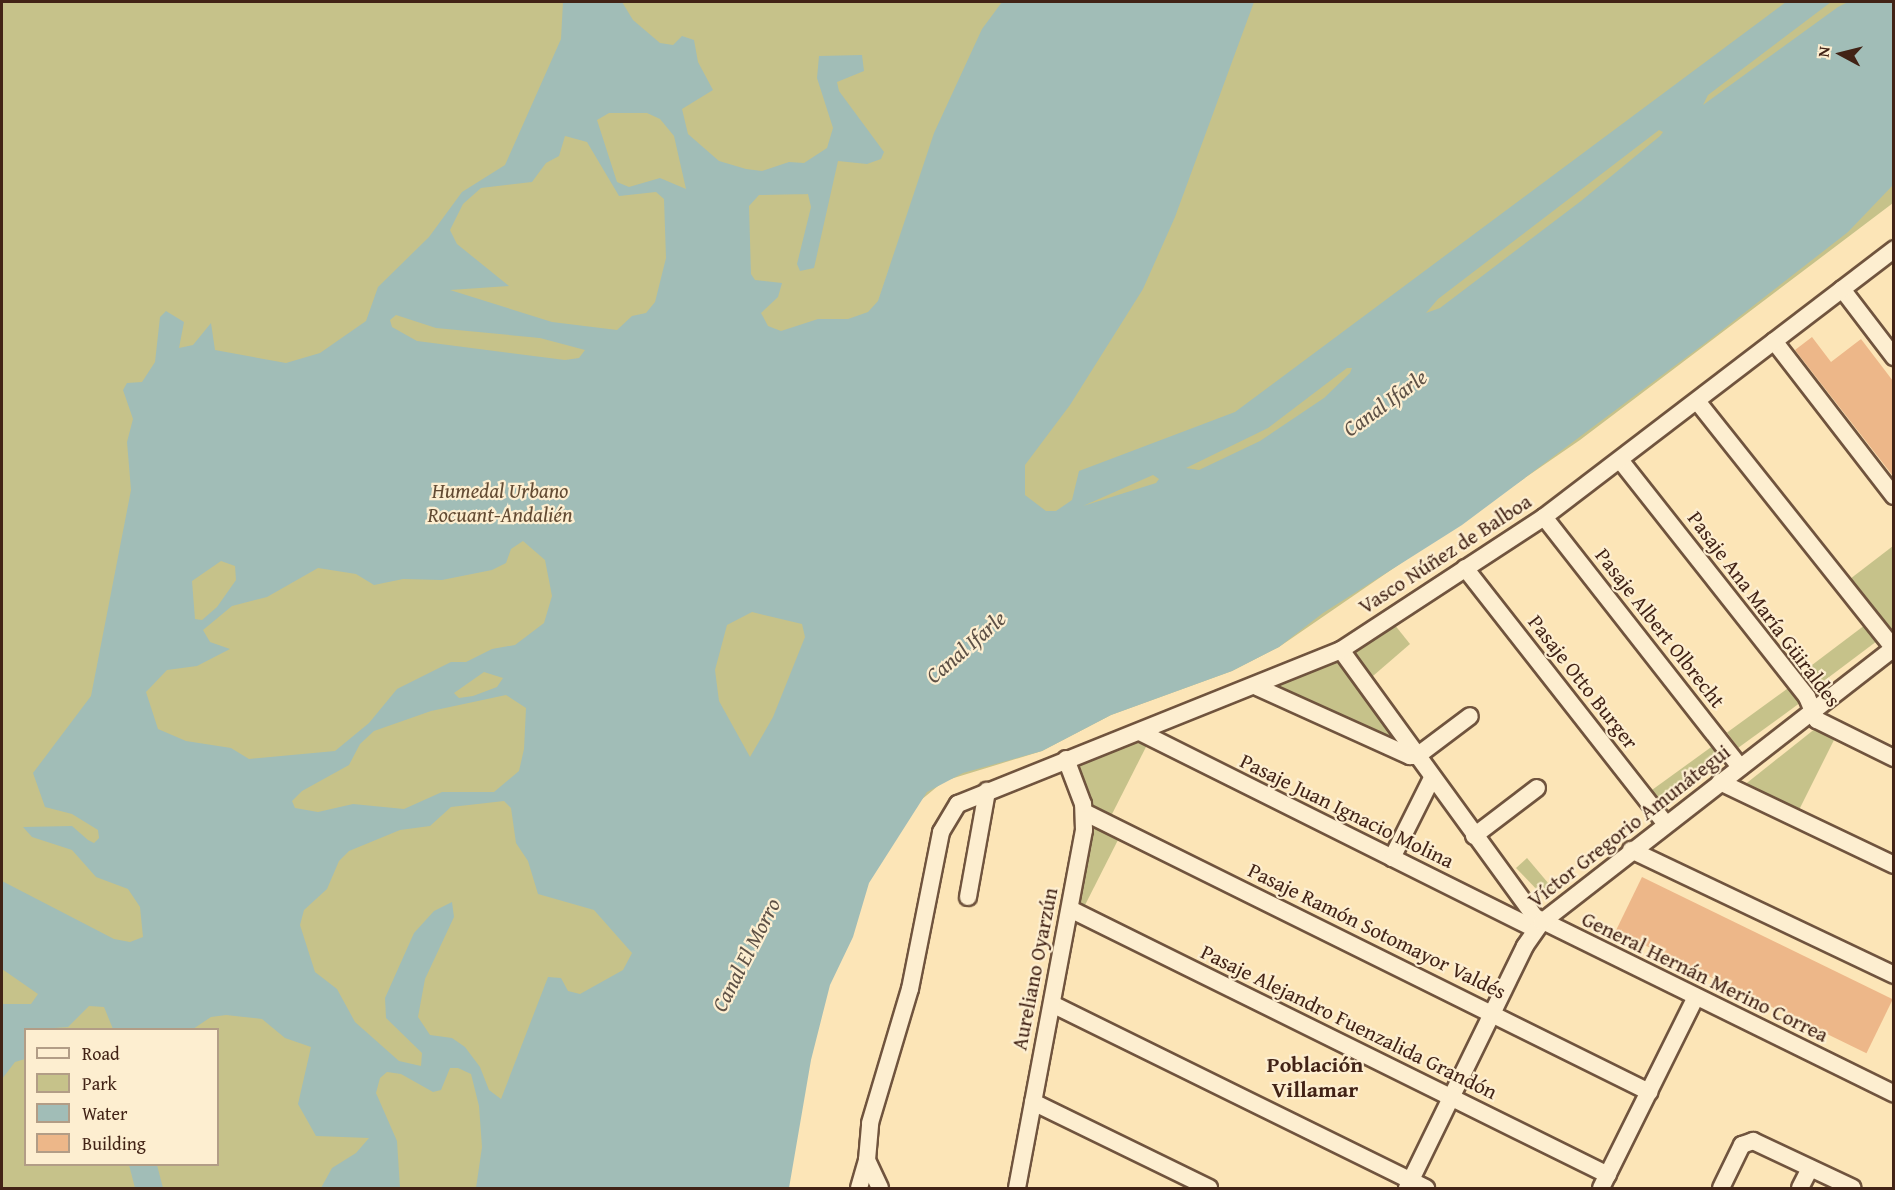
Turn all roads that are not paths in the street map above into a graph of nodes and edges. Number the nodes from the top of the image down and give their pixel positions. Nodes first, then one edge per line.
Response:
1 (1893, 249) edge
2 (1842, 288) junction
3 (1774, 341) junction
4 (1893, 357) edge
5 (1697, 401) junction
6 (1620, 460) junction
7 (1893, 496) edge
8 (1544, 517) junction
9 (1465, 568) junction
10 (1893, 648) edge
11 (1341, 650) junction
12 (1257, 687) junction
13 (1813, 712) junction
14 (1470, 716) dead end
15 (1140, 732) junction
16 (1417, 756) junction
17 (1893, 758) edge
18 (1066, 759) junction
19 (1740, 767) junction
20 (1432, 778) junction
21 (1720, 782) junction
22 (1537, 788) dead end
23 (987, 791) junction
24 (1084, 812) junction
25 (1666, 824) junction
26 (1474, 836) junction
27 (1631, 850) junction
28 (1392, 858) junction
29 (1893, 865) edge
30 (968, 897) dead end
31 (1070, 909) junction
32 (1539, 926) junction
33 (1893, 975) edge
34 (1696, 997) junction
35 (1052, 1004) junction
36 (1492, 1014) junction
37 (1649, 1092) junction
38 (1893, 1094) edge
39 (1451, 1098) junction
40 (1033, 1102) junction
41 (867, 1160) junction
42 (1810, 1168) junction
43 (1605, 1182) edge
44 (1415, 1186) edge
45 (859, 1188) edge
46 (880, 1188) edge
47 (1017, 1188) edge
48 (1209, 1188) edge
49 (1721, 1188) edge
50 (1800, 1188) edge
51 (1853, 1188) edge

1 - 2 street, Vasco Núñez de Balboa
2 - 3 street, Vasco Núñez de Balboa
2 - 4 street
3 - 5 street, Vasco Núñez de Balboa
3 - 7 street
5 - 6 street, Vasco Núñez de Balboa
5 - 10 street
6 - 8 street, Vasco Núñez de Balboa
6 - 13 street, Pasaje Ana María Güiraldes
8 - 9 street, Vasco Núñez de Balboa
8 - 19 street, Pasaje Albert Olbrecht
9 - 11 street, Vasco Núñez de Balboa
9 - 25 street, Pasaje Otto Burger
10 - 13 street, Víctor Gregorio Amunátegui
11 - 12 street, Vasco Núñez de Balboa
11 - 16 street, General Hernán Merino Correa
12 - 15 street, Vasco Núñez de Balboa
12 - 16 street
13 - 17 street, Pasaje Ana María Güiraldes
13 - 19 street, Víctor Gregorio Amunátegui
14 - 16 street
15 - 18 street, Vasco Núñez de Balboa
15 - 28 street, Pasaje Juan Ignacio Molina
16 - 20 street, General Hernán Merino Correa
18 - 23 street, Vasco Núñez de Balboa
18 - 24 street, Aureliano Oyarzún
19 - 21 street, Víctor Gregorio Amunátegui
20 - 26 street, General Hernán Merino Correa
20 - 28 street
21 - 25 street, Víctor Gregorio Amunátegui
21 - 29 street
22 - 26 street
23 - 30 street
23 - 41 street, Vasco Núñez de Balboa
24 - 31 street, Aureliano Oyarzún
24 - 36 street, Pasaje Ramón Sotomayor Valdés
25 - 27 street, Víctor Gregorio Amunátegui
26 - 32 street, General Hernán Merino Correa
27 - 32 street, Víctor Gregorio Amunátegui
27 - 33 street
28 - 32 street, Pasaje Juan Ignacio Molina
31 - 35 street, Aureliano Oyarzún
31 - 39 street, Pasaje Alejandro Fuenzalida Grandón
32 - 34 street, General Hernán Merino Correa
32 - 36 street, Víctor Gregorio Amunátegui
34 - 37 street
34 - 38 street, General Hernán Merino Correa
35 - 40 street, Aureliano Oyarzún
35 - 44 street
36 - 37 street, Pasaje Ramón Sotomayor Valdés
36 - 39 street, Víctor Gregorio Amunátegui
37 - 43 street
39 - 43 street, Pasaje Alejandro Fuenzalida Grandón
39 - 44 street, Víctor Gregorio Amunátegui
40 - 47 street, Aureliano Oyarzún
40 - 48 street
41 - 45 street
41 - 46 street
42 - 49 street
42 - 50 street
42 - 51 street

